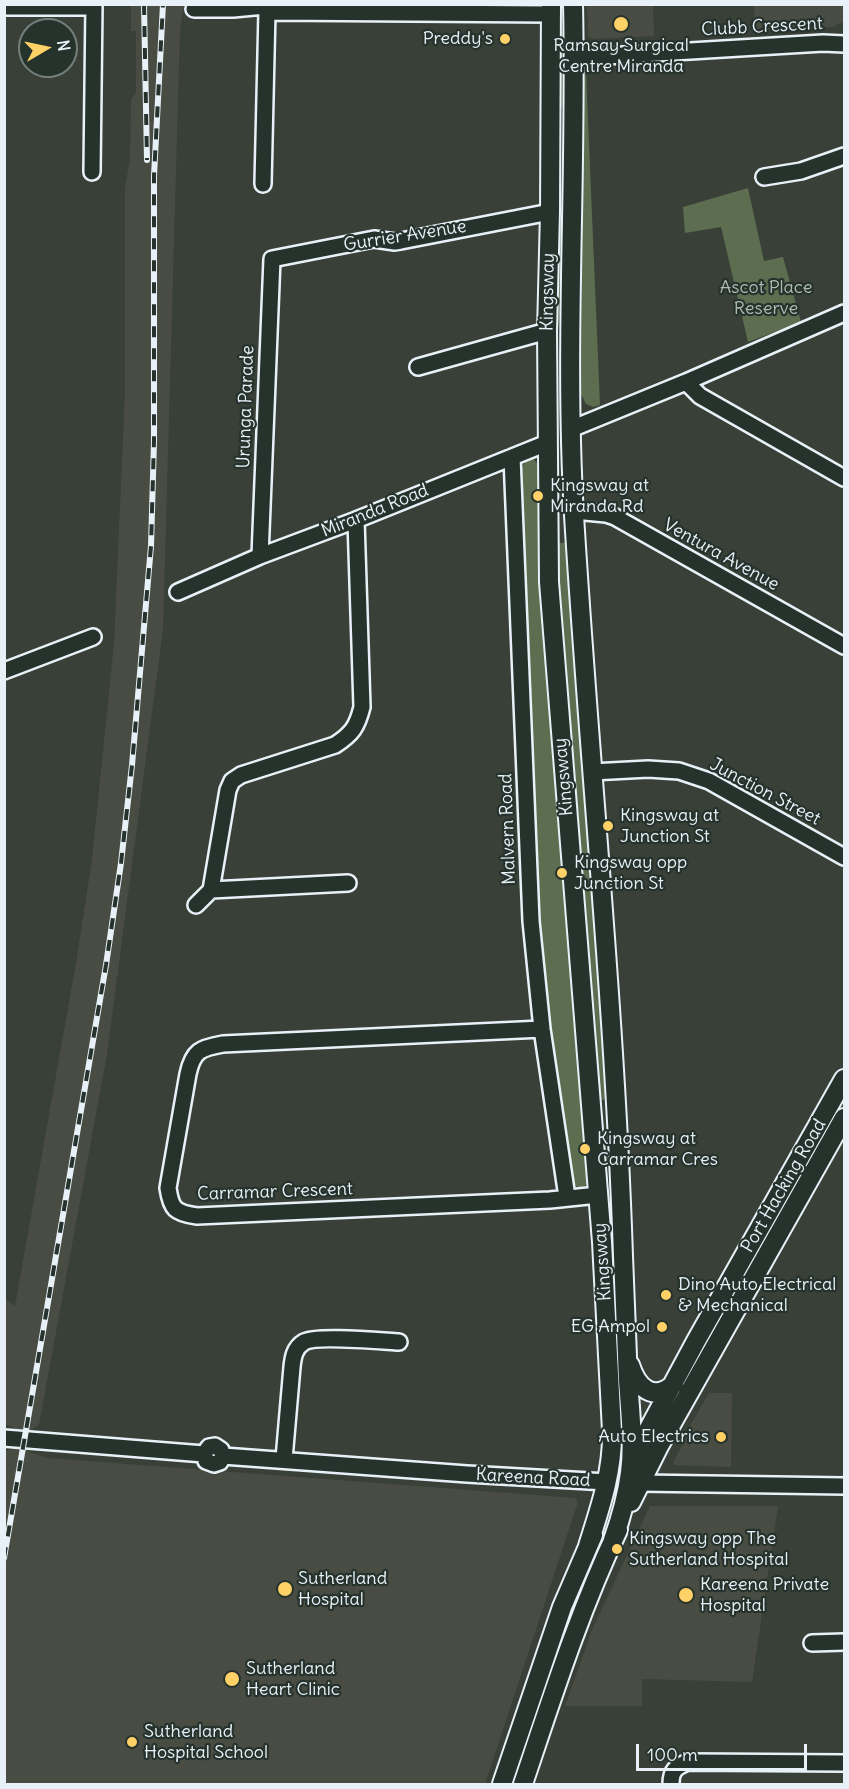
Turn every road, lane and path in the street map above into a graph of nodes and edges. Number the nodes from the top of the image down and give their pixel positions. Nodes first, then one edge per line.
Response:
1 (94, 6) edge
2 (4, 7) edge
3 (265, 7) edge
4 (194, 9) dead end
5 (551, 9) edge
6 (573, 10) edge
7 (844, 44) edge
8 (574, 58) junction
9 (844, 156) edge
10 (92, 172) dead end
11 (764, 177) dead end
12 (263, 184) dead end
13 (573, 209) junction
14 (550, 212) junction
15 (272, 259) joint
16 (844, 313) edge
17 (547, 331) junction
18 (418, 366) dead end
19 (686, 382) junction
20 (571, 429) junction
21 (547, 443) junction
22 (512, 457) junction
23 (844, 478) edge
24 (574, 511) junction
25 (356, 520) junction
26 (260, 556) junction
27 (178, 592) dead end
28 (93, 637) dead end
29 (844, 646) edge
30 (4, 671) edge
31 (592, 772) junction
32 (844, 857) edge
33 (348, 884) dead end
34 (211, 890) junction
35 (196, 904) dead end
36 (542, 1029) junction
37 (844, 1079) edge
38 (844, 1118) edge
39 (621, 1192) junction
40 (598, 1195) junction
41 (567, 1197) junction
42 (399, 1342) dead end
43 (627, 1355) junction
44 (674, 1384) junction
45 (4, 1438) edge
46 (284, 1459) junction
47 (631, 1461) junction
48 (624, 1482) junction
49 (844, 1486) edge
50 (844, 1642) edge
51 (812, 1643) dead end
52 (844, 1763) edge
53 (502, 1785) edge
54 (523, 1785) edge
55 (671, 1785) edge

1 - 2 street
1 - 10 street
3 - 4 street
3 - 5 street
3 - 12 street
5 - 6 main road
5 - 14 main road, Kingsway
6 - 8 main road, Kingsway
7 - 8 street, Clubb Crescent
8 - 13 main road, Kingsway
9 - 11 street
13 - 14 main road, Gurrier Avenue
13 - 20 main road, Kingsway
14 - 15 street, Gurrier Avenue
14 - 17 main road, Kingsway
15 - 26 street, Urunga Parade
16 - 19 street
17 - 18 street
17 - 21 main road, Kingsway
19 - 20 street
19 - 23 street
20 - 21 main road, Miranda Road
20 - 24 main road, Kingsway
21 - 22 street, Miranda Road
21 - 40 main road, Kingsway
22 - 25 street, Miranda Road
22 - 36 street, Malvern Road
24 - 29 street, Ventura Avenue
24 - 31 main road, Kingsway
25 - 26 street, Miranda Road
25 - 34 street
26 - 27 street, Miranda Road
28 - 30 street
31 - 32 street, Junction Street
31 - 39 main road, Kingsway
33 - 34 street
34 - 35 street
36 - 41 street, Malvern Road
36 - 41 street, Carramar Crescent
37 - 44 main road, Port Hacking Road
38 - 48 main road, Port Hacking Road
39 - 40 main road
39 - 43 main road, Kingsway
40 - 41 street, Carramar Crescent
40 - 48 main road, Kingsway
42 - 46 street
43 - 44 main road
43 - 47 main road, Kingsway
44 - 47 main road, Port Hacking Road
45 - 46 street, Kareena Road
46 - 48 street, Kareena Road
47 - 48 main road, Port Hacking Road
48 - 49 street, Kareena Road
48 - 53 main road, Kingsway
48 - 54 main road, Kingsway
50 - 51 street
52 - 55 street

